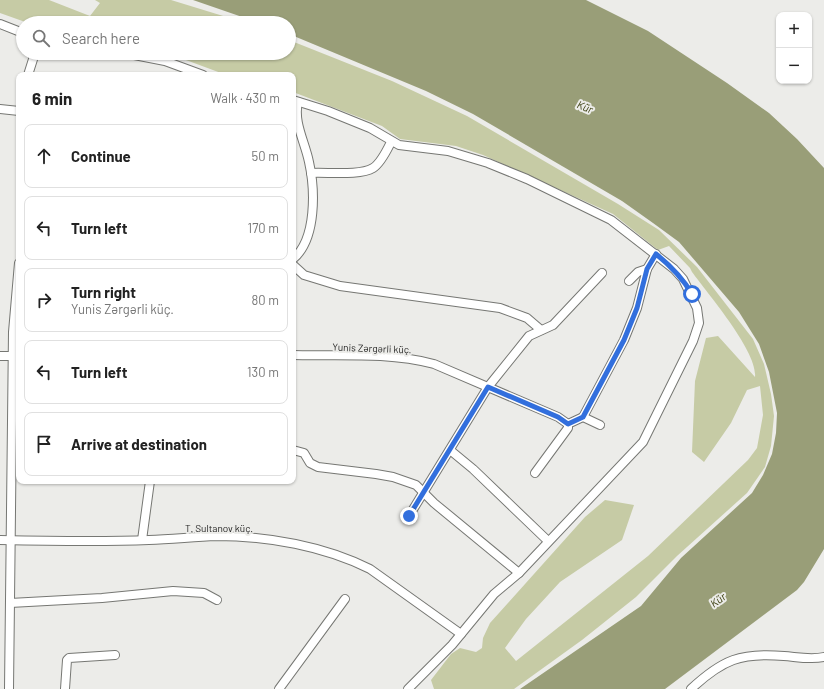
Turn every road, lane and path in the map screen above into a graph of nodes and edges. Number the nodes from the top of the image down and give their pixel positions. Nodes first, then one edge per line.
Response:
1 (0, 24) edge
2 (16, 30) edge
3 (33, 60) edge
4 (158, 60) edge
5 (29, 72) edge
6 (191, 72) edge
7 (296, 101) edge
8 (0, 109) edge
9 (296, 109) edge
10 (16, 111) edge
11 (391, 142) junction
12 (311, 172) junction
13 (656, 254) junction
14 (296, 256) edge
15 (296, 268) edge
16 (647, 269) junction
17 (602, 273) dead end
18 (629, 281) dead end
19 (16, 294) edge
20 (541, 330) junction
21 (296, 355) edge
22 (0, 356) edge
23 (16, 356) edge
24 (488, 387) junction
25 (583, 417) junction
26 (568, 424) junction
27 (600, 424) dead end
28 (450, 450) junction
29 (296, 451) edge
30 (535, 473) dead end
31 (150, 484) edge
32 (424, 493) junction
33 (409, 516) dead end
34 (0, 540) edge
35 (10, 540) junction
36 (142, 540) junction
37 (548, 541) junction
38 (518, 572) junction
39 (345, 599) dead end
40 (217, 600) dead end
41 (10, 603) junction
42 (461, 634) junction
43 (115, 655) dead end
44 (824, 657) edge
45 (9, 689) edge
46 (65, 689) edge
47 (279, 689) edge
48 (408, 689) edge
49 (691, 689) edge

1 - 2 street
3 - 5 street
4 - 6 street
7 - 11 street
8 - 10 street
9 - 12 street
11 - 12 street
11 - 13 street
12 - 14 street
13 - 16 street
13 - 37 street
15 - 20 street
16 - 18 street
16 - 25 street
17 - 20 street
19 - 23 street
20 - 24 street
21 - 24 street, Yunis Zərgərli küç.
22 - 23 street
23 - 35 street
24 - 26 street, Yunis Zərgərli küç.
24 - 28 street
25 - 26 street
25 - 27 street
26 - 30 street
28 - 32 street
28 - 37 street
29 - 32 street
31 - 36 street
32 - 33 street
32 - 38 street
34 - 35 street, T. Sultanov küç.
35 - 36 street, T. Sultanov küç.
35 - 41 street
36 - 42 street, T. Sultanov küç.
37 - 38 street
38 - 42 street
39 - 47 street
40 - 41 street
41 - 45 street
42 - 48 street
43 - 46 street
44 - 49 street

